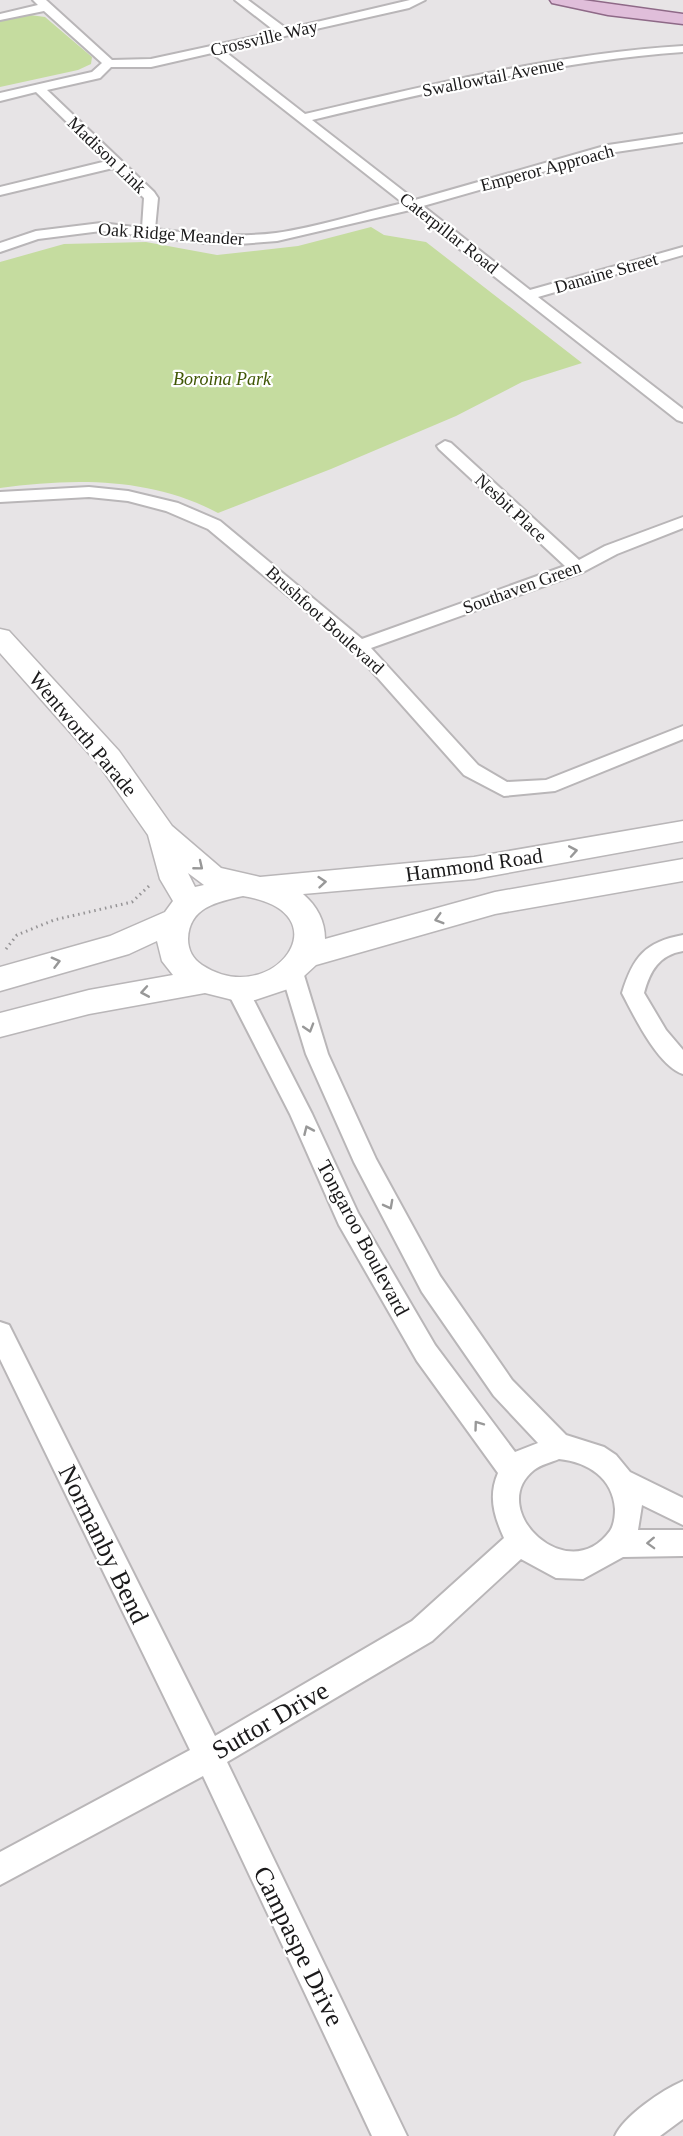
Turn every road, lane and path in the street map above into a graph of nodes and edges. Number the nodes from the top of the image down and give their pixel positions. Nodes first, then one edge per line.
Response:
1 (241, 0) edge
2 (419, 0) edge
3 (558, 0) edge
4 (618, 0) edge
5 (42, 4) edge
6 (683, 8) edge
7 (0, 17) edge
8 (683, 19) edge
9 (285, 33) junction
10 (214, 49) junction
11 (683, 49) edge
12 (108, 64) junction
13 (39, 89) junction
14 (0, 98) edge
15 (305, 118) junction
16 (683, 138) edge
17 (116, 163) junction
18 (0, 191) edge
19 (413, 205) junction
20 (148, 231) junction
21 (0, 248) edge
22 (683, 251) edge
23 (528, 295) junction
24 (683, 393) edge
25 (662, 400) junction
26 (683, 417) edge
27 (445, 447) dead end
28 (0, 497) edge
29 (683, 522) edge
30 (576, 568) junction
31 (0, 637) edge
32 (359, 646) junction
33 (683, 732) edge
34 (683, 831) edge
35 (162, 833) junction
36 (172, 870) junction
37 (683, 870) edge
38 (253, 886) junction
39 (183, 912) junction
40 (683, 943) edge
41 (0, 956) edge
42 (299, 964) junction
43 (0, 979) edge
44 (202, 982) junction
45 (237, 989) junction
46 (0, 1025) edge
47 (683, 1065) edge
48 (0, 1333) edge
49 (559, 1447) junction
50 (513, 1472) junction
51 (622, 1482) junction
52 (683, 1512) edge
53 (520, 1541) junction
54 (683, 1542) edge
55 (618, 1544) junction
56 (209, 1756) junction
57 (0, 1869) edge
58 (683, 2098) edge
59 (390, 2136) edge
60 (632, 2136) edge

1 - 9 street
2 - 9 street, Crossville Way
3 - 8 main road
4 - 6 main road
5 - 7 street
5 - 12 street
9 - 10 street, Crossville Way
10 - 12 street, Crossville Way
10 - 15 street, Caterpillar Road
11 - 15 street, Swallowtail Avenue
12 - 13 street
13 - 14 street
13 - 17 street, Madison Link
15 - 19 street, Caterpillar Road
16 - 19 street, Emperor Approach
17 - 18 street
17 - 20 street, Madison Link
19 - 20 street, Oak Ridge Meander
19 - 23 street, Caterpillar Road
20 - 21 street, Oak Ridge Meander
22 - 23 street, Danaine Street
23 - 25 street, Caterpillar Road
24 - 25 street
25 - 26 street, Caterpillar Road
27 - 30 street, Nesbit Place
28 - 32 street, Brushfoot Boulevard
29 - 30 street, Southaven Green
30 - 32 street, Southaven Green
31 - 35 main road, Wentworth Parade
32 - 33 street, Brushfoot Boulevard
38 -> 34 main road, Hammond Road
35 - 36 main road, Wentworth Parade
35 -> 38 main road, Wentworth Parade
36 - 39 main road, Wentworth Parade
36 - 41 path
37 -> 42 main road, Hammond Road
38 - 39 main road, Hammond Road
38 - 42 main road
43 -> 39 main road, Hammond Road
39 - 44 main road, Hammond Road
40 - 47 street
42 - 45 main road, Hammond Road
42 -> 49 street, Tongaroo Boulevard
44 - 45 main road, Hammond Road
44 -> 46 main road, Hammond Road
50 -> 45 street, Tongaroo Boulevard
48 - 56 street, Normanby Bend
49 - 50 street
49 - 51 street
50 - 53 street
51 - 52 street
51 - 55 street
53 - 55 street
53 - 56 street, Suttor Drive
54 -> 55 street
56 - 57 street, Suttor Drive
56 - 59 street, Campaspe Drive
58 - 60 street

